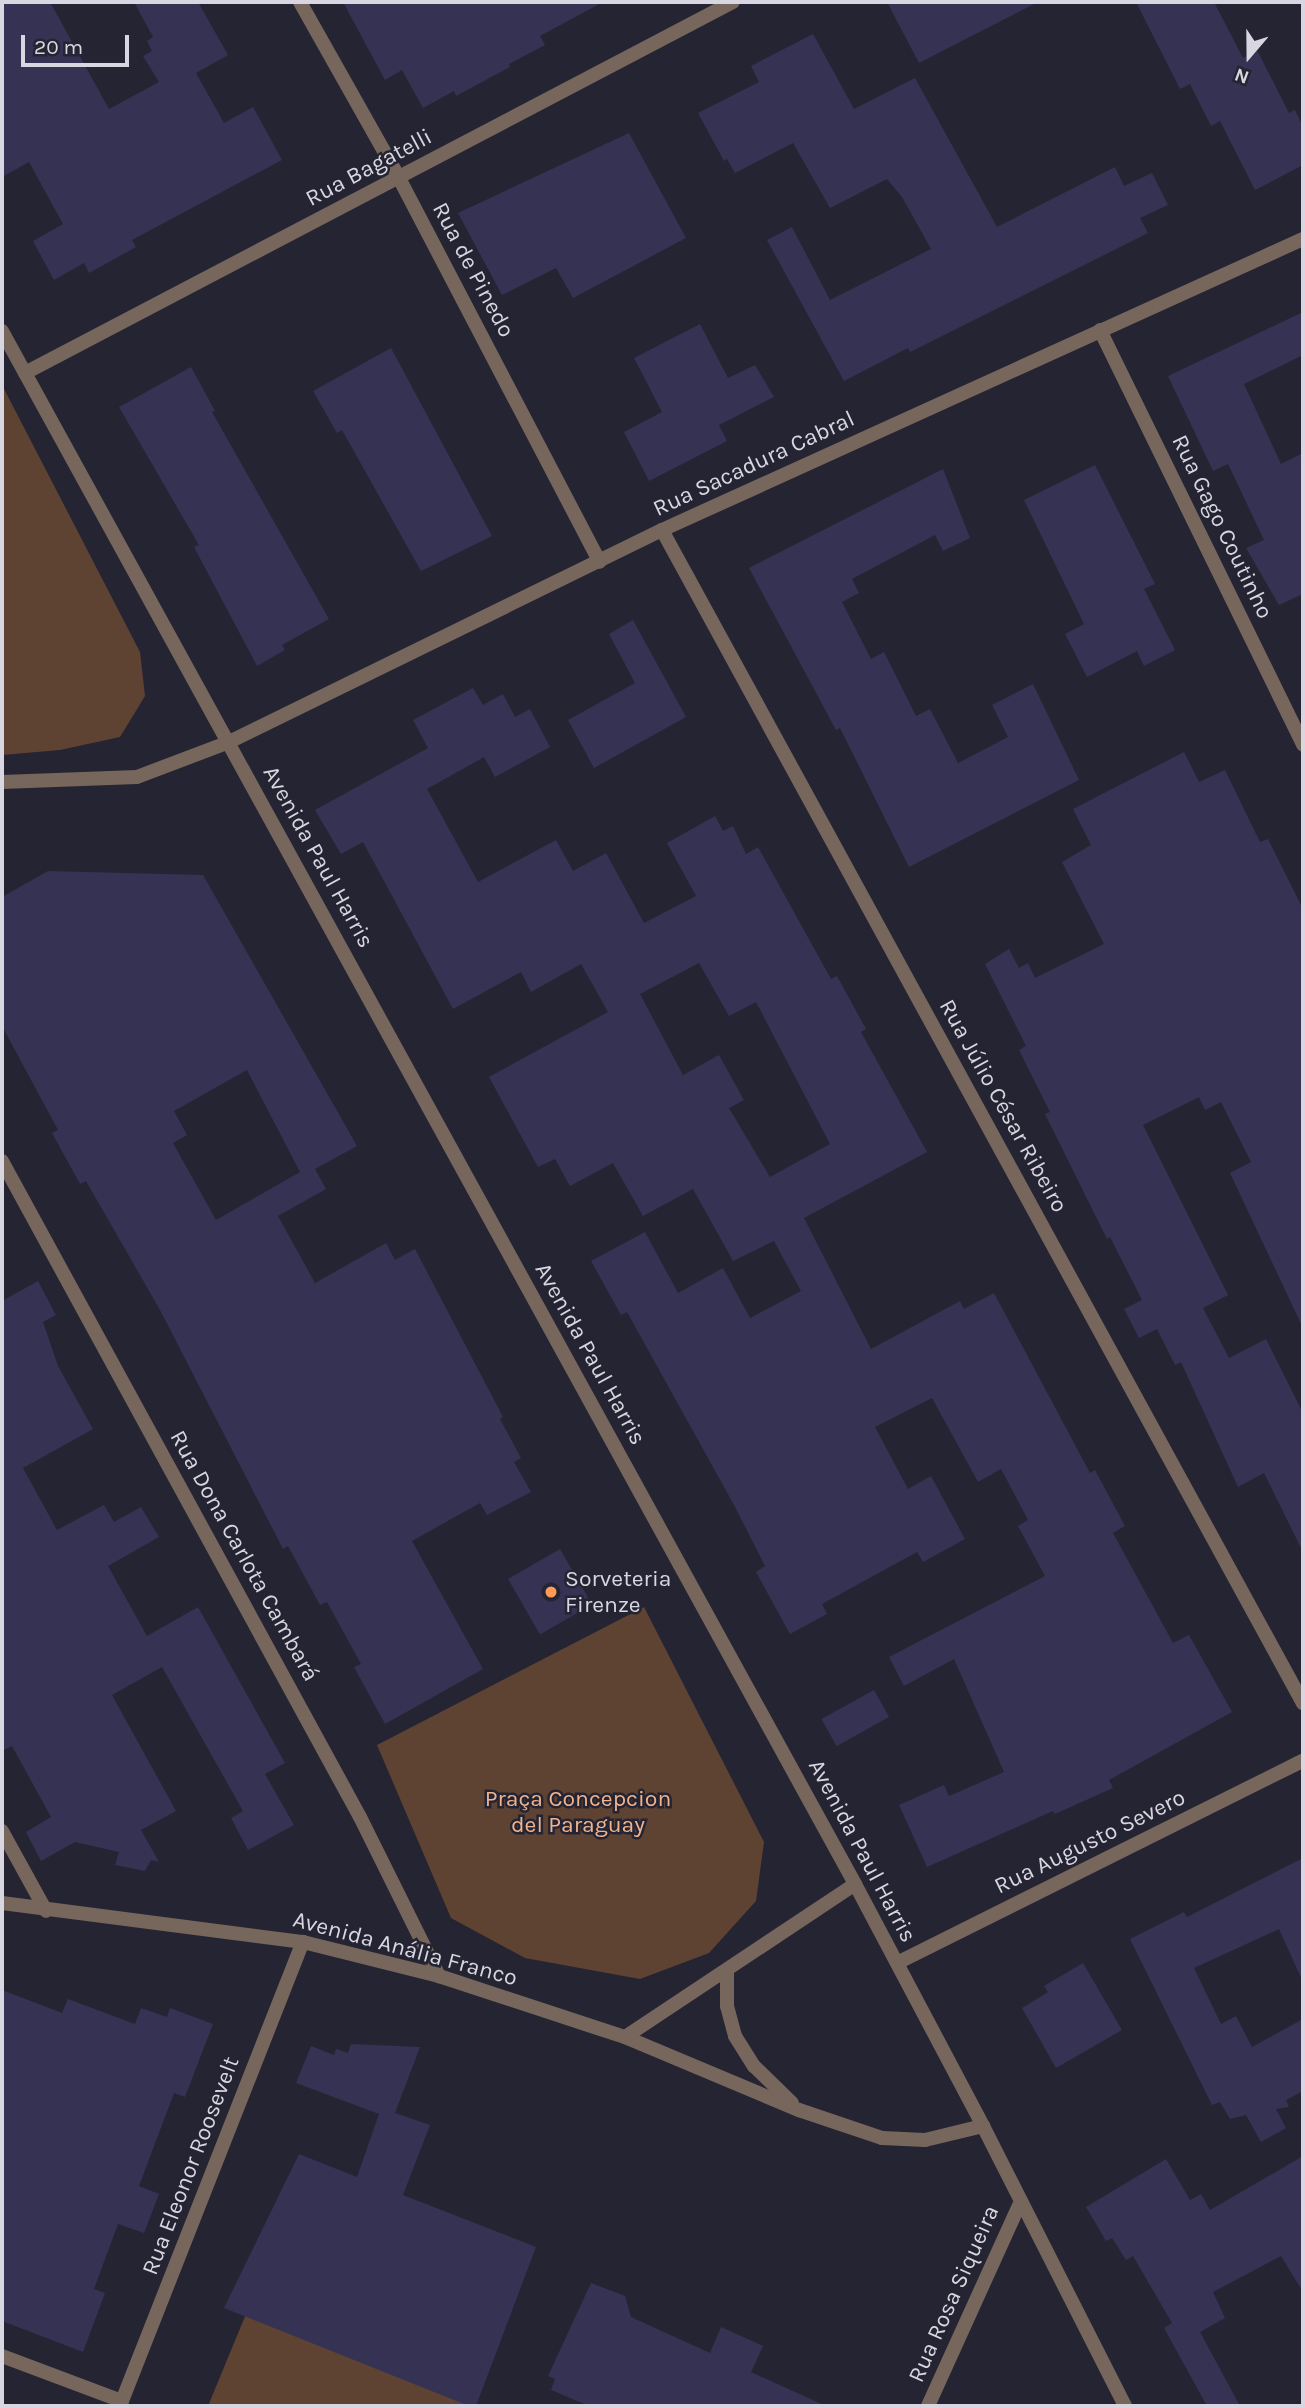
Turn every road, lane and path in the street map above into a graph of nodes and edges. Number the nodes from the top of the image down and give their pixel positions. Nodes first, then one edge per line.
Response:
1 (300, 2) edge
2 (733, 2) edge
3 (399, 178) junction
4 (1303, 239) edge
5 (1100, 330) junction
6 (2, 331) edge
7 (25, 373) junction
8 (662, 530) junction
9 (600, 562) junction
10 (229, 742) junction
11 (1303, 745) edge
12 (2, 782) edge
13 (2, 1161) edge
14 (7, 1179) edge
15 (1303, 1703) edge
16 (1303, 1761) edge
17 (2, 1831) edge
18 (855, 1884) junction
19 (2, 1903) edge
20 (46, 1911) junction
21 (303, 1942) junction
22 (897, 1963) junction
23 (727, 1970) junction
24 (439, 1976) junction
25 (625, 2037) junction
26 (799, 2110) junction
27 (983, 2126) junction
28 (1021, 2201) junction
29 (2, 2356) edge
30 (121, 2404) edge
31 (928, 2406) edge
32 (1125, 2406) edge

1 - 3 street, Rua de Pinedo
2 - 3 street, Rua Bagatelli
3 - 7 street, Rua Bagatelli
3 - 9 street, Rua de Pinedo
4 - 5 street, Rua Sacadura Cabral
5 - 8 street, Rua Sacadura Cabral
5 - 11 street, Rua Gago Coutinho
6 - 7 street, Avenida Paul Harris
7 - 10 street, Avenida Paul Harris
8 - 9 street, Rua Sacadura Cabral
8 - 15 street, Rua Júlio César Ribeiro
9 - 10 street, Rua Sacadura Cabral
10 - 12 street, Rua Sacadura Cabral
10 - 18 street, Avenida Paul Harris
13 - 14 street, Rua Dona Carlota Cambará
14 - 24 street, Rua Dona Carlota Cambará
16 - 22 street, Rua Augusto Severo
17 - 20 street
18 - 22 street, Avenida Paul Harris
18 - 23 street
19 - 20 street, Avenida Anália Franco
20 - 21 street, Avenida Anália Franco
21 - 24 street, Avenida Anália Franco
21 - 30 street, Rua Eleonor Roosevelt
22 - 27 street, Avenida Paul Harris
23 - 25 street
23 - 26 street
24 - 25 street, Avenida Anália Franco
25 - 26 street, Avenida Anália Franco
26 - 27 street, Avenida Anália Franco
27 - 28 street, Avenida Paul Harris
28 - 31 street, Rua Rosa Siqueira
28 - 32 street, Avenida Paul Harris
29 - 30 street

